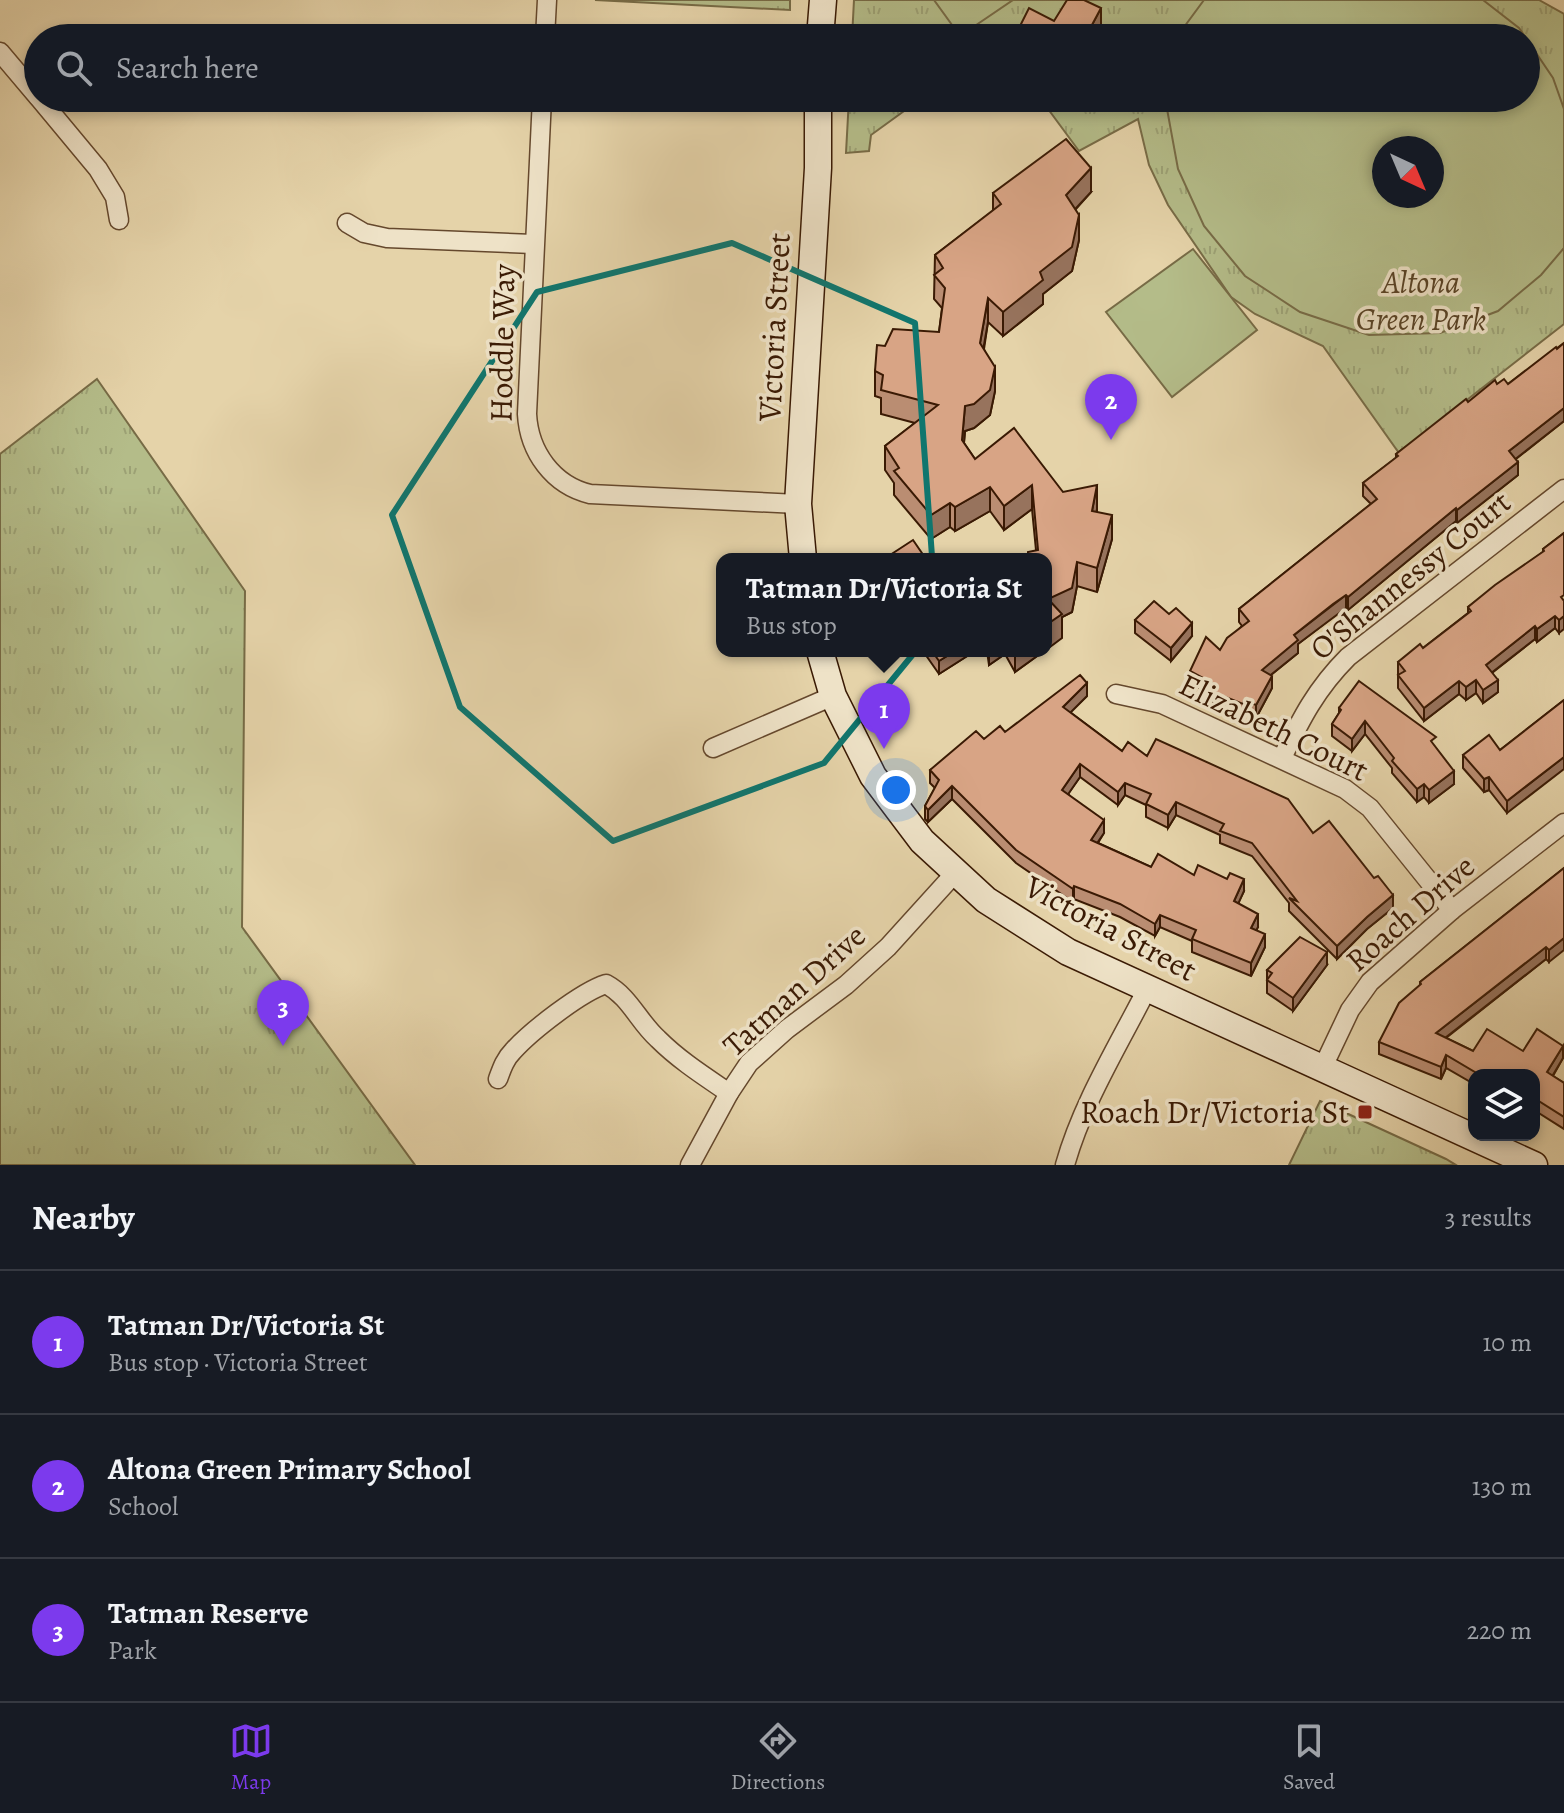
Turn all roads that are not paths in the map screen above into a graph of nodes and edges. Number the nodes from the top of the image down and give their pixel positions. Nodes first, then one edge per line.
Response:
1 (547, 0) edge
2 (823, 0) edge
3 (546, 24) edge
4 (821, 24) edge
5 (0, 52) edge
6 (24, 81) edge
7 (50, 112) edge
8 (541, 112) edge
9 (818, 112) edge
10 (119, 220) dead end
11 (347, 223) dead end
12 (533, 244) junction
13 (1564, 489) edge
14 (798, 504) junction
15 (802, 553) edge
16 (822, 657) edge
17 (1116, 694) dead end
18 (833, 696) junction
19 (713, 748) dead end
20 (1282, 758) junction
21 (1564, 823) edge
22 (956, 872) junction
23 (1452, 910) junction
24 (1147, 989) junction
25 (1322, 1069) junction
26 (498, 1079) dead end
27 (729, 1093) junction
28 (1468, 1135) edge
29 (1482, 1141) joint
30 (690, 1165) edge
31 (1065, 1165) edge
32 (1508, 1165) edge
33 (1534, 1165) edge

1 - 3 street
2 - 4 street
5 - 6 street
7 - 10 street
8 - 12 street, Hoddle Way
9 - 14 street, Victoria Street
11 - 12 street
12 - 14 street, Hoddle Way
13 - 20 street, O'Shannessy Court
14 - 15 street, Victoria Street
16 - 18 street, Victoria Street
17 - 20 street, Elizabeth Court
18 - 19 street
18 - 22 street, Victoria Street
20 - 23 street, Elizabeth Court
21 - 23 street, Roach Drive
22 - 24 street, Victoria Street
22 - 27 street, Tatman Drive
23 - 25 street, Roach Drive
24 - 25 street, Victoria Street
24 - 31 street
25 - 28 street, Victoria Street
26 - 27 street
27 - 30 street, Tatman Drive
29 - 32 street, Victoria Street
29 - 33 street, Victoria Street

